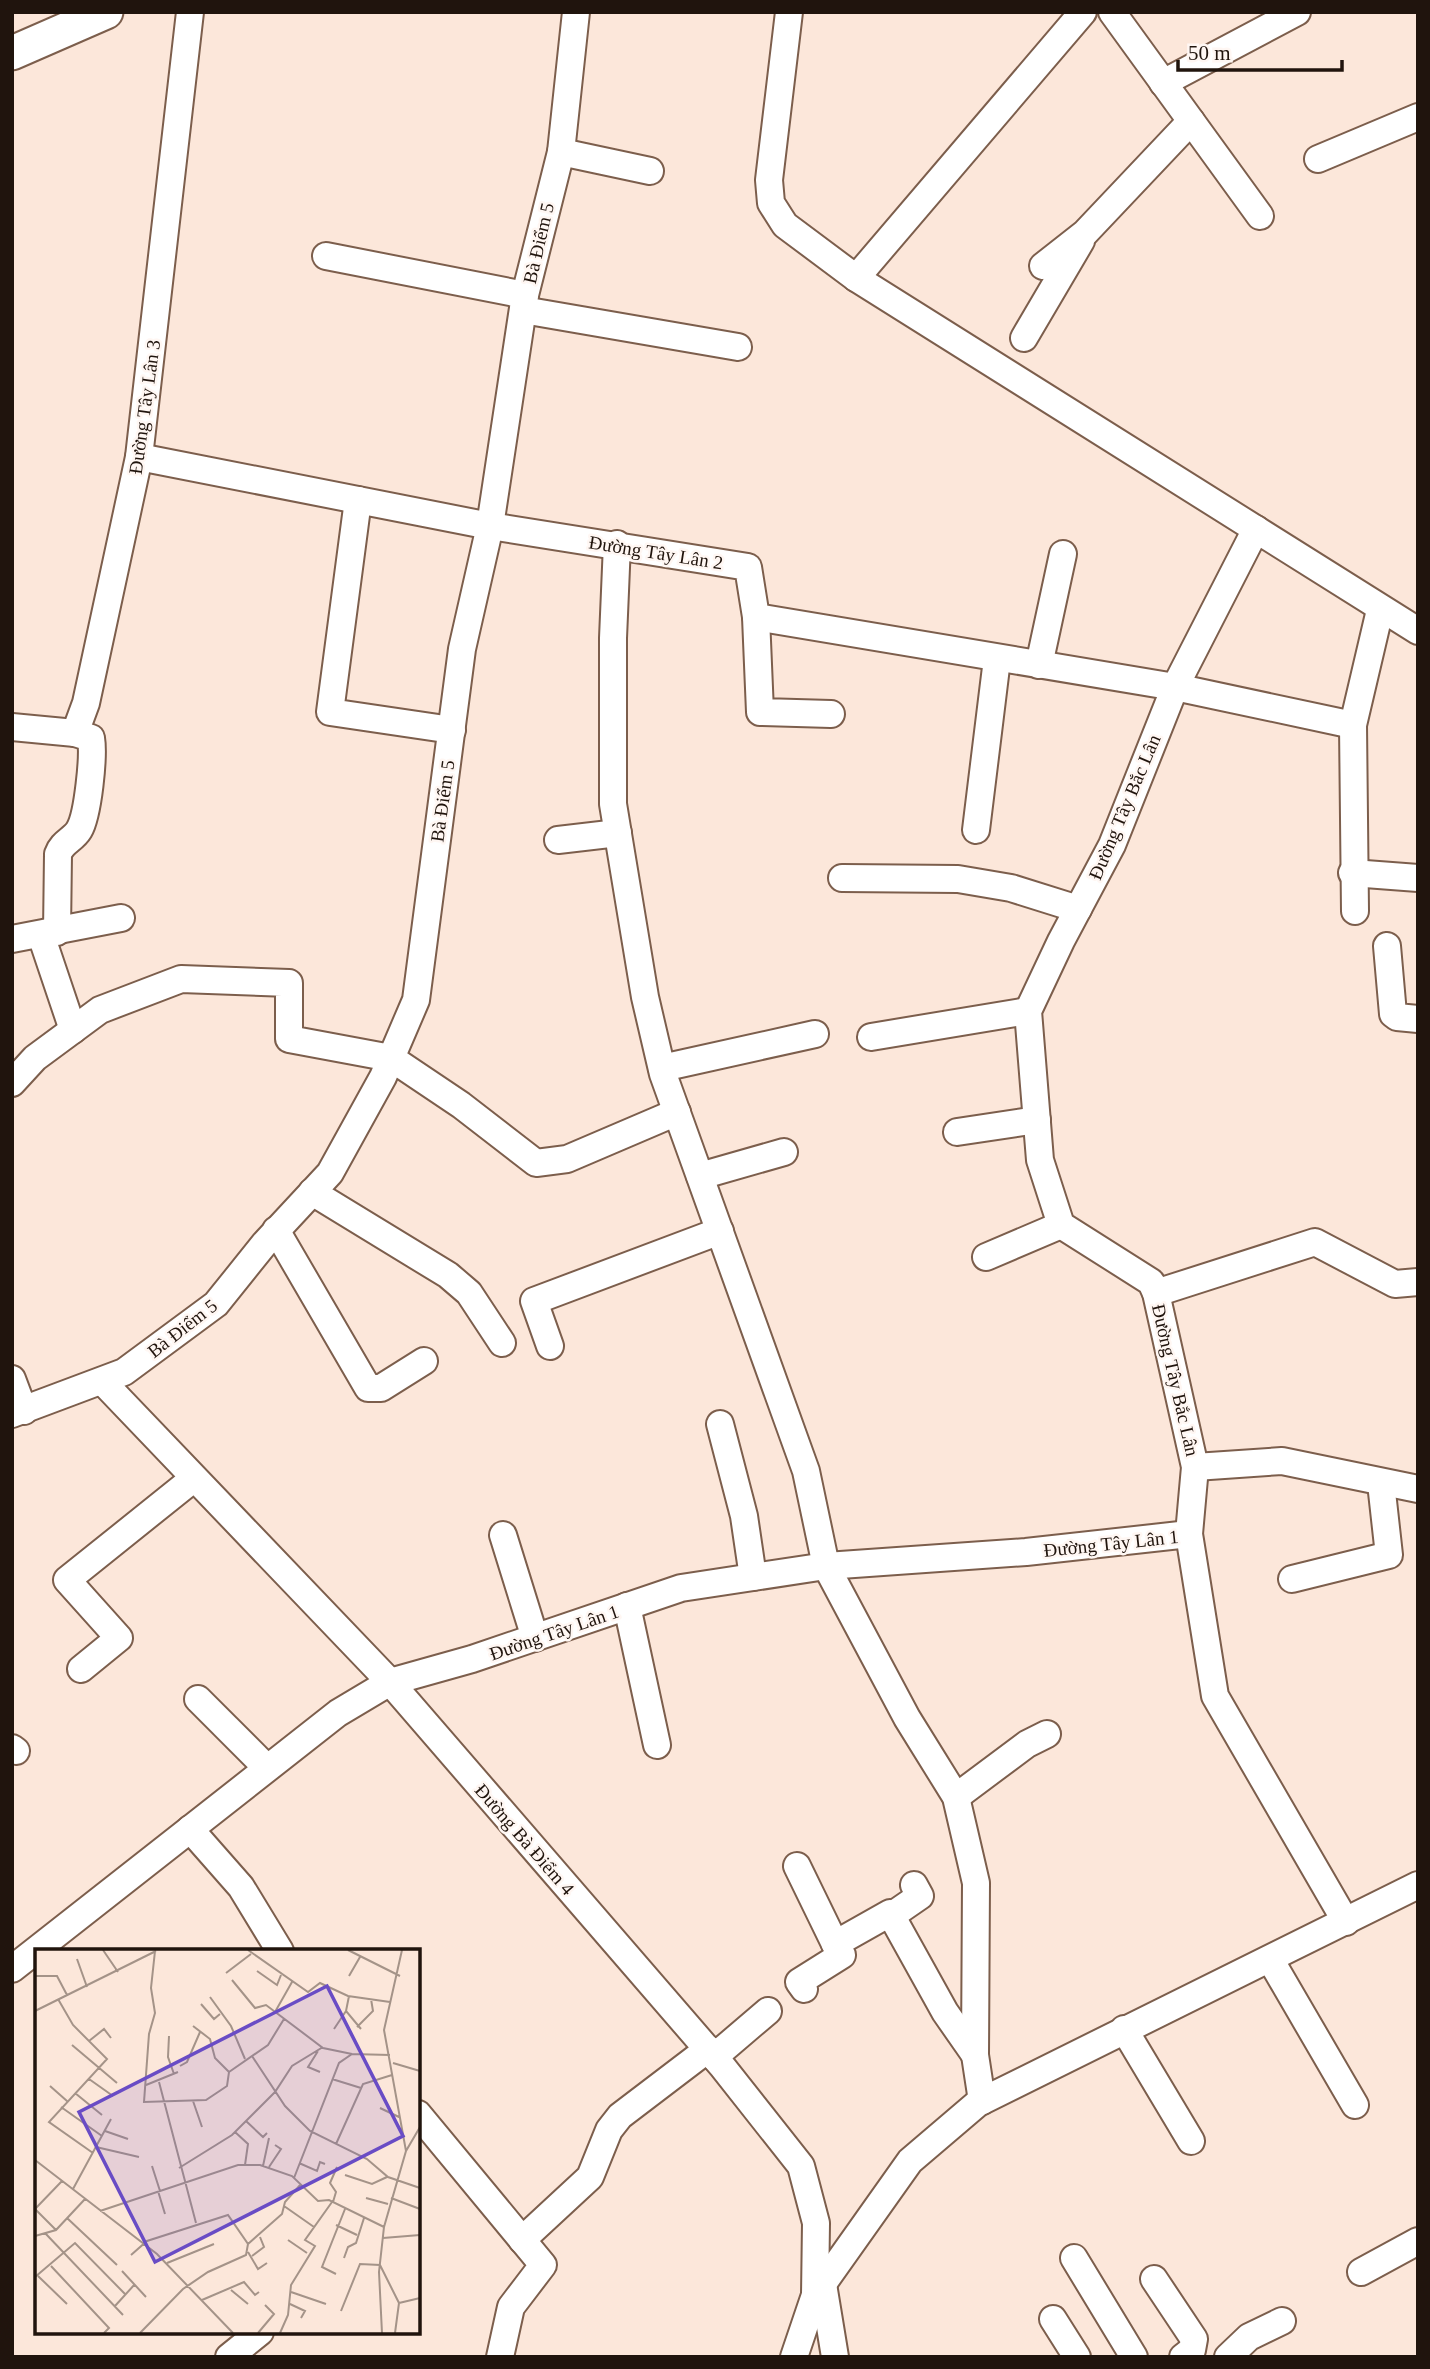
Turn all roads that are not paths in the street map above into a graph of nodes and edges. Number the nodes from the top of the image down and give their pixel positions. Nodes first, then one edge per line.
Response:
1 (106, 12) edge
2 (190, 12) edge
3 (576, 12) edge
4 (789, 12) edge
5 (1083, 12) edge
6 (1112, 12) edge
7 (1297, 12) edge
8 (12, 53) edge
9 (1163, 83) junction
10 (1418, 117) edge
11 (1191, 121) junction
12 (561, 152) junction
13 (1318, 159) dead end
14 (650, 171) dead end
15 (1260, 216) dead end
16 (1085, 233) junction
17 (326, 256) dead end
18 (1043, 266) dead end
19 (856, 278) junction
20 (524, 303) junction
21 (1024, 338) dead end
22 (738, 347) dead end
23 (139, 457) junction
24 (358, 500) junction
25 (491, 526) junction
26 (1256, 529) junction
27 (617, 544) junction
28 (1062, 554) dead end
29 (1380, 610) junction
30 (756, 617) junction
31 (1418, 631) edge
32 (997, 659) junction
33 (1038, 666) junction
34 (1175, 687) junction
35 (831, 714) dead end
36 (1353, 725) junction
37 (12, 727) edge
38 (452, 730) junction
39 (75, 733) junction
40 (976, 830) dead end
41 (618, 833) junction
42 (558, 840) dead end
43 (1353, 873) junction
44 (842, 878) dead end
45 (1418, 878) edge
46 (1078, 909) junction
47 (1355, 911) dead end
48 (121, 918) dead end
49 (49, 933) junction
50 (12, 939) edge
51 (1387, 946) dead end
52 (1028, 1011) junction
53 (1418, 1019) edge
54 (73, 1030) junction
55 (815, 1034) dead end
56 (872, 1037) dead end
57 (391, 1058) junction
58 (662, 1069) junction
59 (12, 1083) edge
60 (677, 1112) junction
61 (1037, 1119) junction
62 (957, 1132) dead end
63 (784, 1152) dead end
64 (700, 1177) junction
65 (312, 1192) junction
66 (1061, 1225) junction
67 (276, 1230) junction
68 (720, 1231) junction
69 (986, 1257) dead end
70 (1418, 1282) edge
71 (1156, 1293) junction
72 (502, 1343) dead end
73 (550, 1346) dead end
74 (424, 1361) dead end
75 (12, 1379) edge
76 (102, 1381) junction
77 (18, 1412) edge
78 (720, 1424) dead end
79 (1195, 1467) junction
80 (193, 1479) junction
81 (1381, 1483) junction
82 (1418, 1489) edge
83 (1189, 1534) junction
84 (503, 1535) dead end
85 (826, 1566) junction
86 (752, 1577) junction
87 (1292, 1579) dead end
88 (627, 1606) junction
89 (536, 1637) junction
90 (81, 1669) dead end
91 (390, 1682) junction
92 (198, 1699) dead end
93 (1047, 1734) dead end
94 (657, 1745) dead end
95 (267, 1768) junction
96 (956, 1797) junction
97 (190, 1829) junction
98 (797, 1866) dead end
99 (914, 1885) dead end
100 (1418, 1885) edge
101 (891, 1916) junction
102 (1346, 1922) junction
103 (835, 1944) junction
104 (37, 1949) edge
105 (278, 1949) edge
106 (35, 1951) edge
107 (1270, 1959) junction
108 (12, 1969) edge
109 (804, 1989) dead end
110 (768, 2011) dead end
111 (1124, 2029) junction
112 (711, 2053) junction
113 (975, 2055) junction
114 (982, 2101) junction
115 (1356, 2105) dead end
116 (420, 2116) edge
117 (1191, 2141) dead end
118 (522, 2240) junction
119 (1418, 2241) edge
120 (1074, 2258) dead end
121 (1360, 2272) dead end
122 (1154, 2278) dead end
123 (819, 2289) junction
124 (1053, 2319) dead end
125 (1282, 2321) dead end
126 (258, 2334) edge
127 (229, 2357) edge
128 (500, 2357) edge
129 (794, 2357) edge
130 (835, 2357) edge
131 (1077, 2357) edge
132 (1134, 2357) edge
133 (1183, 2357) edge
134 (1228, 2357) edge

1 - 8 main road
2 - 23 street, Đường Tây Lân 3
3 - 12 street, Bà Điểm 5
4 - 19 street
5 - 19 street
6 - 9 street
7 - 9 street
9 - 11 street
10 - 13 street
11 - 15 street
11 - 16 street
12 - 14 street
12 - 20 street, Bà Điểm 5
16 - 18 street
16 - 21 street
17 - 20 street
19 - 26 street
20 - 22 street
20 - 25 street, Bà Điểm 5
23 - 24 street, Đường Tây Lân 2
23 - 39 street, Đường Tây Lân 3
24 - 25 street, Đường Tây Lân 2
24 - 38 street
25 - 27 street, Đường Tây Lân 2
25 - 38 street, Bà Điểm 5
26 - 29 street
26 - 34 street, Đường Tây Bắc Lân
27 - 30 street, Đường Tây Lân 2
27 - 41 street
28 - 33 street
29 - 31 street
29 - 36 street
30 - 32 street
30 - 35 street
32 - 33 street
32 - 40 street
33 - 34 street
34 - 36 street
34 - 46 street, Đường Tây Bắc Lân
36 - 43 street
37 - 39 street
38 - 57 street, Bà Điểm 5
39 - 49 street
41 - 42 street
41 - 58 street
43 - 45 street
43 - 47 street
44 - 46 street
46 - 52 street, Đường Tây Bắc Lân
48 - 49 street
49 - 50 street
49 - 54 street
51 - 53 street
52 - 56 street
52 - 61 street
54 - 57 street
54 - 59 street
55 - 58 street
57 - 60 street
57 - 65 street, Bà Điểm 5
58 - 60 street
60 - 64 street
61 - 62 street
61 - 66 street
63 - 64 street
64 - 68 street
65 - 67 street, Bà Điểm 5
65 - 72 street
66 - 69 street
66 - 71 street, Đường Tây Bắc Lân
67 - 74 street
67 - 76 street, Bà Điểm 5
68 - 73 street
68 - 85 street
70 - 71 street
71 - 79 street, Đường Tây Bắc Lân
75 - 77 street
76 - 77 street, Bà Điểm 5
76 - 80 street, Đường Bà Điểm 4
78 - 86 street
79 - 81 street
79 - 83 street, Đường Tây Bắc Lân
80 - 90 street
80 - 91 street, Đường Bà Điểm 4
81 - 82 street
81 - 87 street
83 - 85 street, Đường Tây Lân 1
83 - 102 street, Đường Tây Bắc Lân
84 - 89 street
85 - 86 street, Đường Tây Lân 1
85 - 96 street
86 - 88 street, Đường Tây Lân 1
88 - 89 street, Đường Tây Lân 1
88 - 94 street
89 - 91 street, Đường Tây Lân 1
91 - 95 street, Đường Tây Lân 1
91 - 112 street, Đường Bà Điểm 4
92 - 95 street
93 - 96 street
95 - 97 street, Đường Tây Lân 1
96 - 113 street
97 - 104 street, Đường Tây Lân 1
97 - 105 street
98 - 103 street
99 - 101 street
100 - 102 street
101 - 103 street
101 - 113 street
102 - 107 street
103 - 109 street
106 - 108 street, Đường Tây Lân 1
107 - 111 street
107 - 115 street
110 - 112 street
111 - 114 street
111 - 117 street
112 - 118 street
112 - 123 street, Đường Bà Điểm 4
113 - 114 street
114 - 123 street
116 - 118 street
118 - 128 street
119 - 121 street
120 - 132 street
122 - 133 street
123 - 129 street, Đường Bà Điểm 4
123 - 130 street
124 - 131 street
125 - 134 street
126 - 127 street

